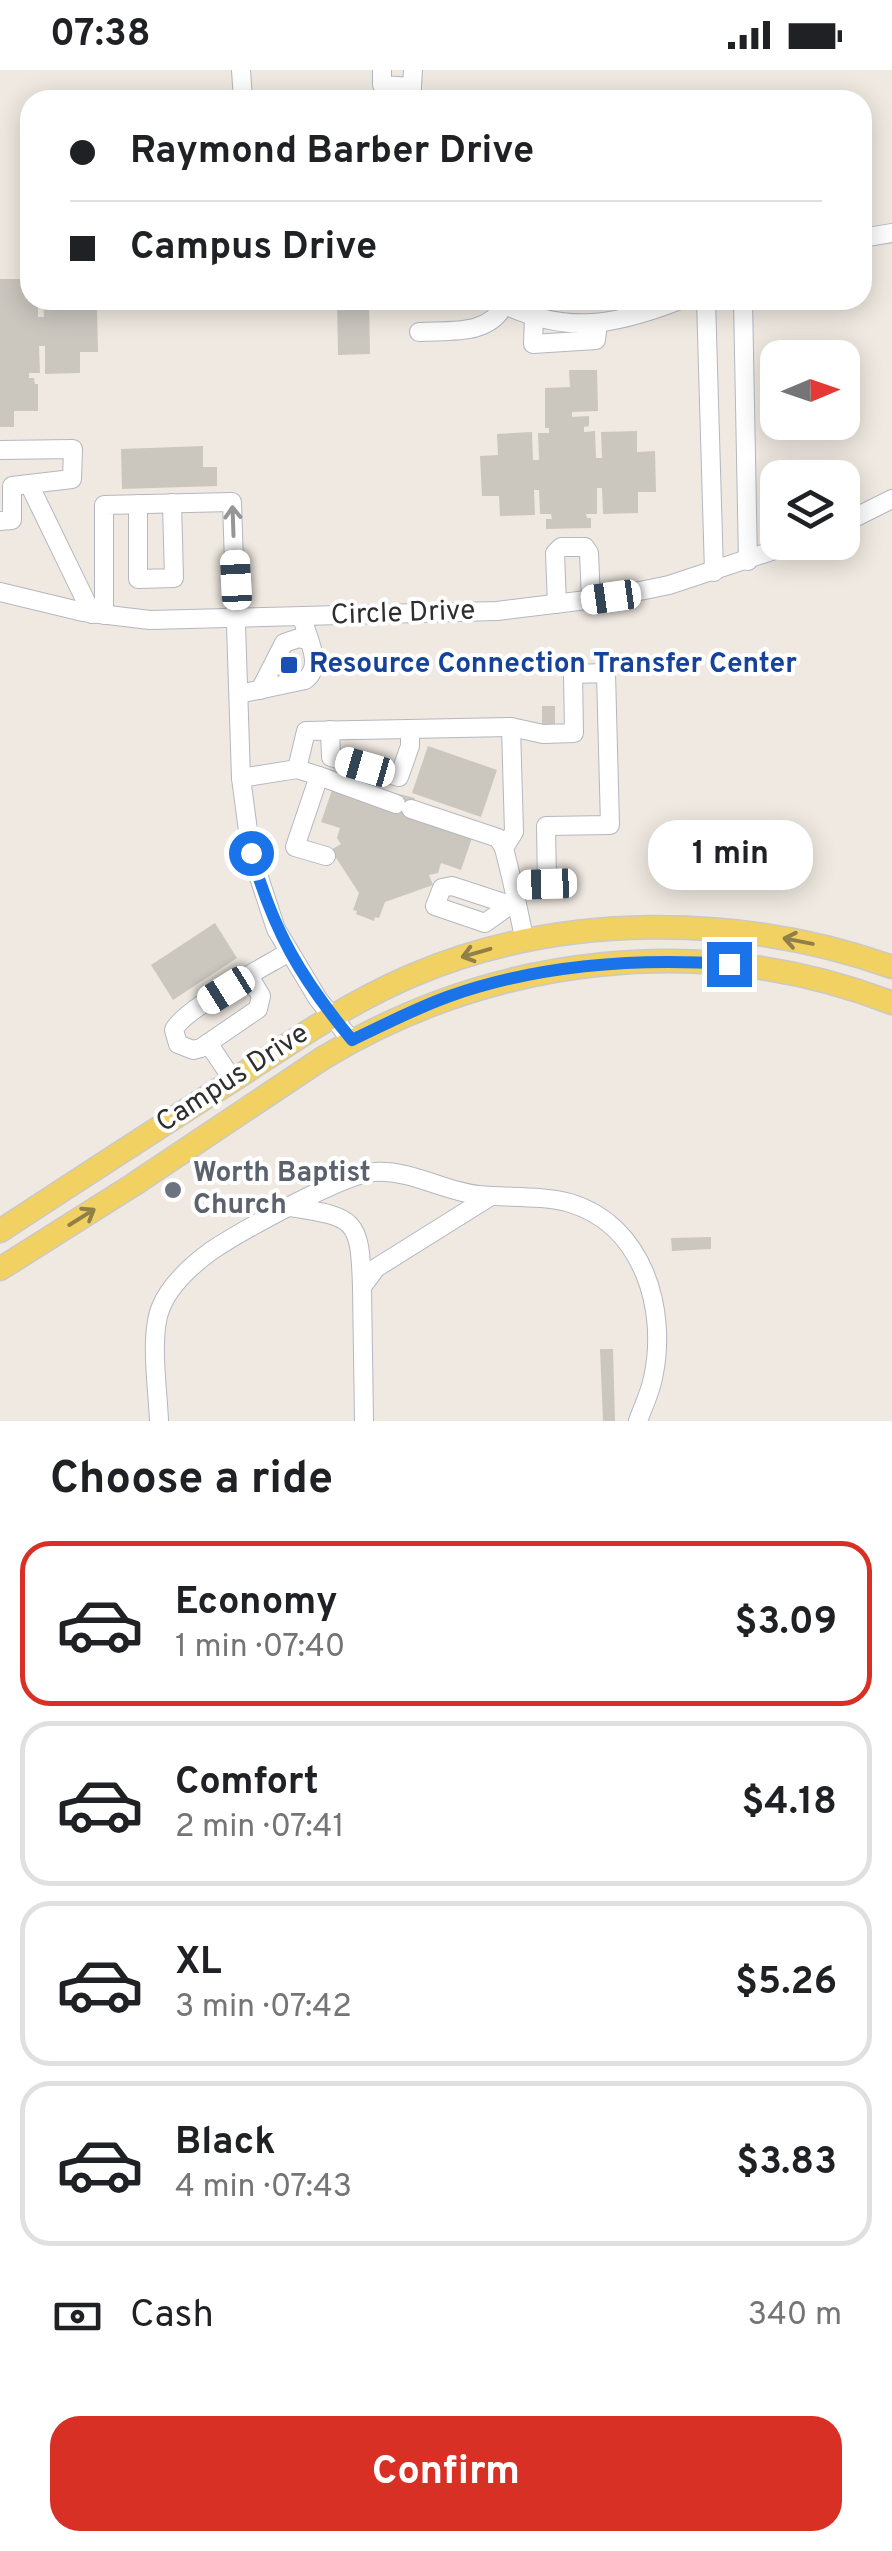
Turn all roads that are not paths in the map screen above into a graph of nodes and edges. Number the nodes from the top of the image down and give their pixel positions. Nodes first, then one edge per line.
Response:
1 (381, 85) edge
2 (412, 86) edge
3 (499, 310) edge
4 (518, 310) edge
5 (650, 310) edge
6 (706, 310) edge
7 (742, 310) edge
8 (534, 317) junction
9 (598, 323) junction
10 (419, 332) dead end
11 (745, 413) junction
12 (710, 414) junction
13 (0, 450) edge
14 (14, 485) edge
15 (892, 499) edge
16 (172, 503) junction
17 (138, 504) junction
18 (860, 515) edge
19 (0, 520) edge
20 (760, 557) edge
21 (748, 561) junction
22 (714, 572) junction
23 (0, 592) edge
24 (591, 600) junction
25 (557, 604) junction
26 (98, 614) junction
27 (302, 616) junction
28 (237, 618) junction
29 (306, 640) junction
30 (260, 690) junction
31 (239, 694) junction
32 (511, 727) junction
33 (410, 729) junction
34 (330, 730) junction
35 (297, 769) junction
36 (320, 776) junction
37 (241, 778) junction
38 (504, 848) junction
39 (326, 856) dead end
40 (513, 898) junction
41 (524, 942) junction
42 (289, 952) junction
43 (892, 967) edge
44 (249, 976) junction
45 (892, 1003) edge
46 (331, 1015) junction
47 (352, 1040) junction
48 (208, 1042) junction
49 (233, 1080) junction
50 (165, 1122) junction
51 (182, 1150) junction
52 (491, 1196) junction
53 (290, 1206) junction
54 (0, 1231) edge
55 (0, 1269) edge
56 (362, 1287) junction
57 (159, 1421) edge
58 (364, 1421) edge
59 (638, 1421) edge

1 - 2 street
3 - 10 street
4 - 8 street
5 - 9 street
6 - 12 street
7 - 11 street
8 - 9 street
8 - 9 street
11 - 12 street
11 - 21 street
12 - 22 street
13 - 14 street
14 - 19 street
14 - 26 street
15 - 18 street
16 - 17 street
16 - 17 street
28 -> 16 street
17 - 26 street
20 - 21 street, Circle Drive
21 - 22 street, Circle Drive
22 - 24 street, Circle Drive
23 - 26 street, Circle Drive
24 - 25 street, Circle Drive
24 - 25 street
25 - 27 street, Circle Drive
26 - 28 street, Circle Drive
27 - 28 street, Circle Drive
27 - 29 street
28 - 31 street
29 - 30 street
29 - 30 street
30 - 31 street
31 - 37 street
32 - 33 street
32 - 38 street
32 - 40 street
33 - 34 street
33 - 34 street
34 - 35 street
35 - 36 street
35 - 37 street
36 - 38 street
36 - 39 street
37 - 42 street
38 - 40 street
40 - 41 street
43 -> 41 main road, Campus Drive
41 -> 46 main road, Campus Drive
42 - 44 street
42 - 46 street
44 - 48 street
44 - 48 street
45 - 47 main road, Campus Drive
46 - 47 street
46 - 49 main road, Campus Drive
47 - 51 main road, Campus Drive
48 - 49 street
49 - 50 main road, Campus Drive
50 - 51 main road
50 - 54 main road, Campus Drive
55 -> 51 main road, Campus Drive
52 - 53 street
52 - 56 street
52 - 59 street
53 - 56 street
53 - 57 street
56 - 58 street

